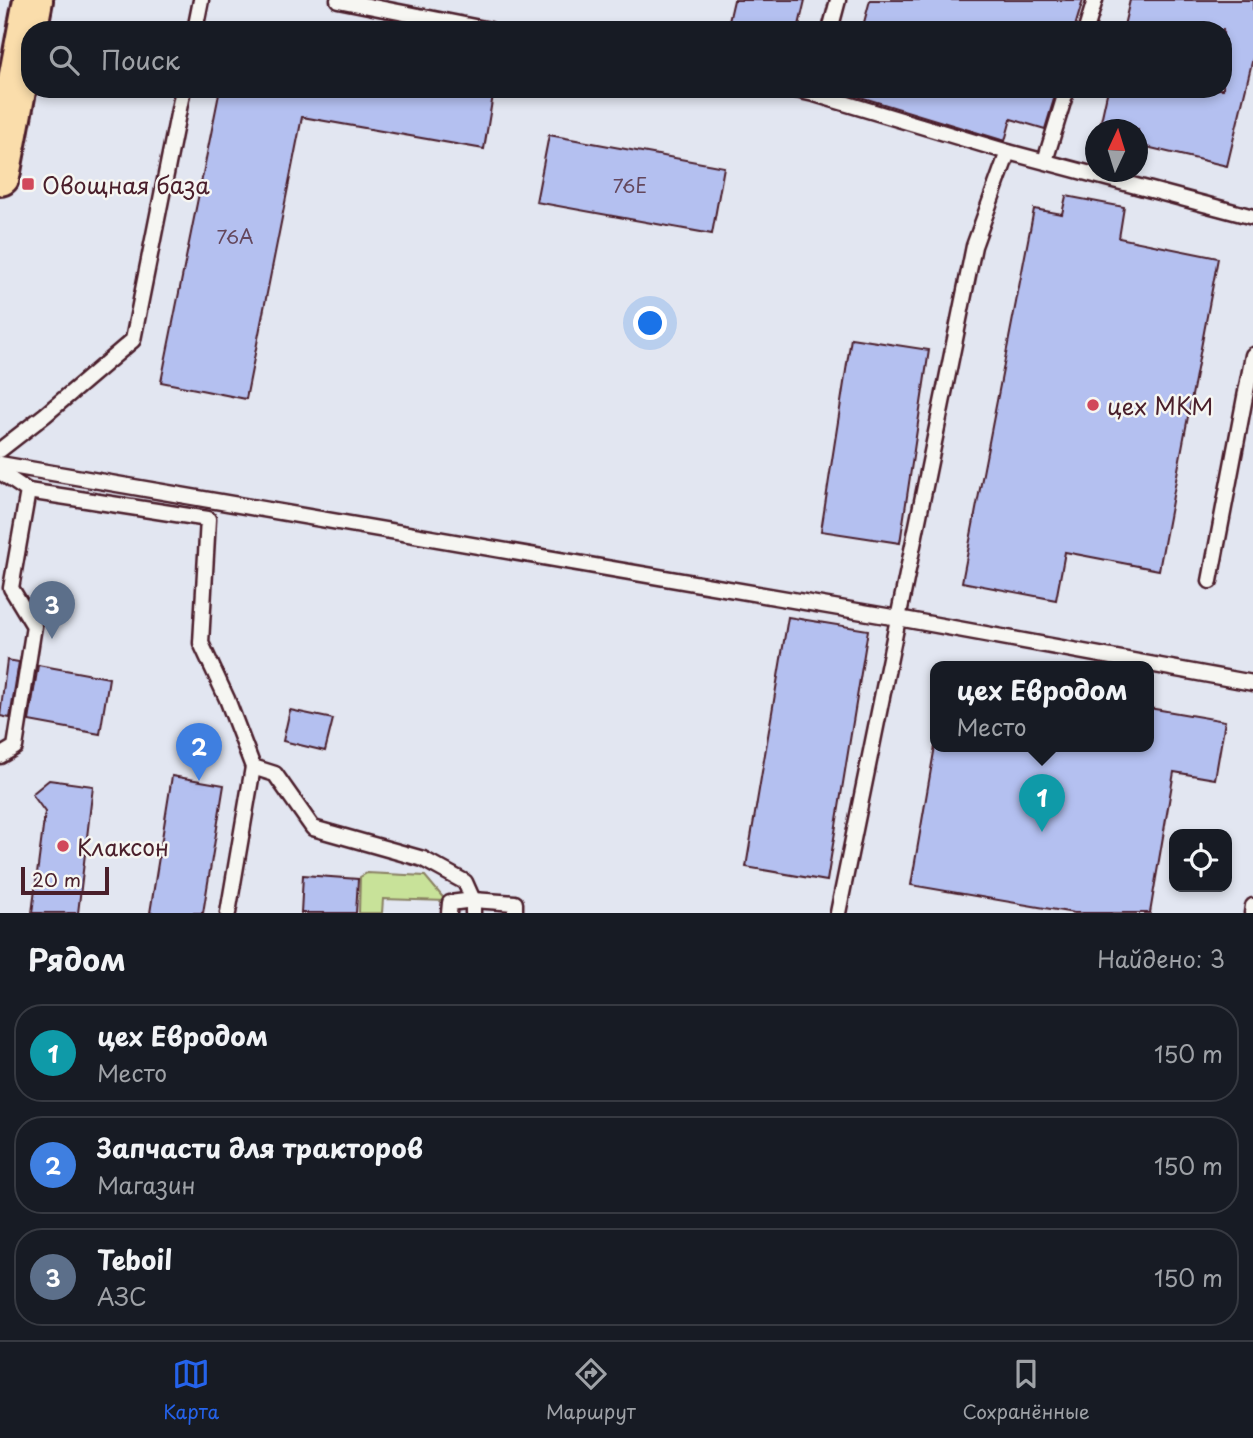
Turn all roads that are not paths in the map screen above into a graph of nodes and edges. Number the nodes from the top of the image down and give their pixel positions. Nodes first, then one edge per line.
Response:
1 (33, 0) edge
2 (201, 0) edge
3 (338, 0) edge
4 (838, 0) edge
5 (1095, 0) edge
6 (29, 21) edge
7 (197, 21) edge
8 (444, 21) edge
9 (832, 21) edge
10 (1089, 21) edge
11 (21, 64) edge
12 (181, 98) edge
13 (837, 98) edge
14 (1064, 98) edge
15 (1008, 152) junction
16 (1045, 160) junction
17 (0, 176) edge
18 (1253, 217) edge
19 (1253, 355) edge
20 (0, 450) edge
21 (0, 464) edge
22 (0, 472) edge
23 (28, 491) junction
24 (1210, 581) dead end
25 (898, 618) junction
26 (1133, 661) edge
27 (1154, 665) edge
28 (1253, 683) edge
29 (0, 756) edge
30 (253, 767) junction
31 (473, 906) edge
32 (1253, 906) edge
33 (228, 913) edge
34 (449, 913) edge
35 (515, 913) edge
36 (838, 913) edge
37 (1252, 913) edge

1 - 6 main road
2 - 7 lane
3 - 8 lane
4 - 9 lane
5 - 10 lane
11 - 17 main road
12 - 20 lane
13 - 15 lane
14 - 16 lane
15 - 16 lane
15 - 25 lane
16 - 18 lane
19 - 24 lane
21 - 25 lane
22 - 23 lane
23 - 29 lane
23 - 30 lane
25 - 26 lane
25 - 36 lane
27 - 28 lane
30 - 31 lane
30 - 33 lane
31 - 34 lane
31 - 35 lane
32 - 37 lane

